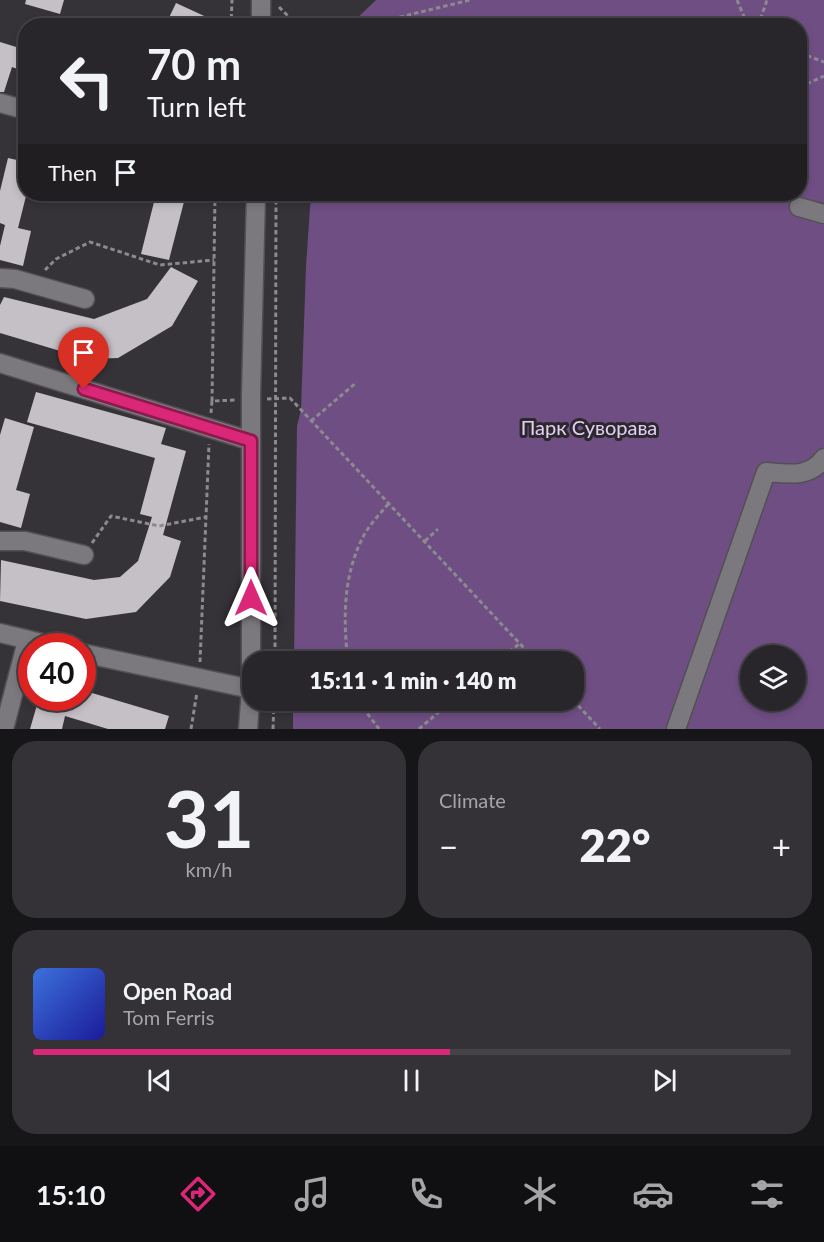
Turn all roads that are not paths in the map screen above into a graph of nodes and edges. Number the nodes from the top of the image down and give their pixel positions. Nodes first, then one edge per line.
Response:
1 (261, 0) edge
2 (261, 18) edge
3 (0, 103) edge
4 (18, 108) edge
5 (256, 201) edge
6 (799, 207) dead end
7 (824, 214) edge
8 (0, 278) edge
9 (85, 299) dead end
10 (0, 363) edge
11 (251, 441) junction
12 (824, 458) edge
13 (0, 541) edge
14 (84, 555) road end
15 (0, 633) edge
16 (18, 638) edge
17 (251, 651) edge
18 (96, 655) edge
19 (18, 675) edge
20 (242, 687) edge
21 (249, 711) edge
22 (4, 729) edge
23 (248, 729) edge
24 (676, 729) edge

1 - 2 street
3 - 4 street
5 - 11 street
6 - 7 street
8 - 9 street
10 - 11 street
11 - 17 street
12 - 24 street
13 - 14 street
15 - 16 street
18 - 20 street
19 - 22 street
21 - 23 street

